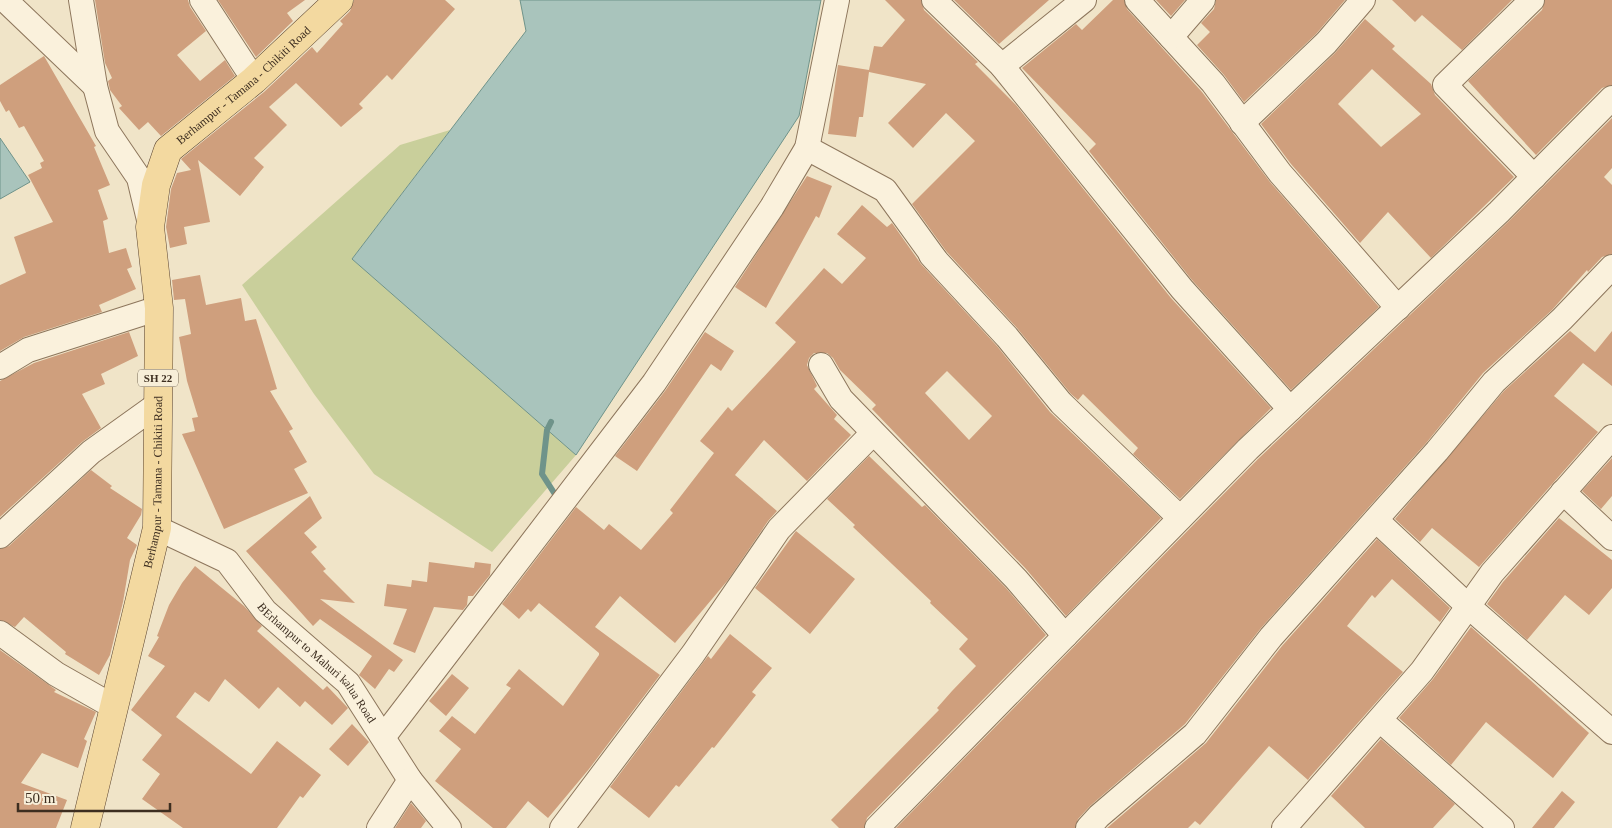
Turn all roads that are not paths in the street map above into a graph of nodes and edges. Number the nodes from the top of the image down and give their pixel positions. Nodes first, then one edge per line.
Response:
1 (5, 0) edge
2 (81, 0) edge
3 (202, 0) edge
4 (340, 0) edge
5 (837, 0) edge
6 (934, 0) edge
7 (1084, 0) edge
8 (1137, 0) edge
9 (1202, 0) edge
10 (1363, 0) edge
11 (1532, 0) edge
12 (1171, 37) junction
13 (1002, 66) junction
14 (254, 80) junction
15 (95, 86) junction
16 (1612, 98) edge
17 (1242, 123) junction
18 (807, 148) junction
19 (1534, 177) junction
20 (150, 228) junction
21 (1612, 267) edge
22 (160, 308) junction
23 (1398, 308) junction
24 (821, 365) dead end
25 (0, 367) edge
26 (158, 404) junction
27 (1290, 408) junction
28 (873, 433) junction
29 (1612, 437) edge
30 (1563, 492) junction
31 (1180, 518) junction
32 (1376, 520) junction
33 (156, 528) junction
34 (0, 536) edge
35 (1612, 538) edge
36 (1468, 606) junction
37 (0, 633) edge
38 (1065, 636) junction
39 (114, 707) junction
40 (1380, 720) junction
41 (1612, 732) edge
42 (384, 736) junction
43 (410, 780) junction
44 (85, 828) edge
45 (379, 828) edge
46 (449, 828) edge
47 (562, 828) edge
48 (877, 828) edge
49 (1088, 828) edge
50 (1284, 828) edge
51 (1502, 828) edge

1 - 15 street
2 - 15 street
3 - 14 street
4 - 14 main road, Berhampur - Tamana - Chikiti Road / SH 22
5 - 18 street
6 - 13 street
7 - 13 street
8 - 12 street
9 - 12 street
10 - 17 street
11 - 19 street
12 - 17 street
13 - 27 street
14 - 20 main road, Berhampur - Tamana - Chikiti Road / SH 22
15 - 20 street
16 - 19 street
17 - 23 street
18 - 31 street
18 - 42 street
19 - 23 street
20 - 22 main road, Berhampur - Tamana - Chikiti Road / SH 22
21 - 32 street
22 - 25 street
22 - 26 main road, Berhampur - Tamana - Chikiti Road / SH 22
23 - 27 street
24 - 28 street
26 - 33 main road, Berhampur - Tamana - Chikiti Road / SH 22
26 - 34 street
27 - 31 street
28 - 38 street
28 - 47 street
29 - 30 street
30 - 35 street
30 - 36 street
31 - 38 street
32 - 36 street
32 - 49 street
33 - 39 main road, Berhampur - Tamana - Chikiti Road / SH 22
33 - 42 street, BErhampur to Mahuri kalua Road
36 - 40 street
36 - 41 street
37 - 39 street
38 - 48 street
39 - 44 main road, Berhampur - Tamana - Chikiti Road / SH 22
40 - 50 street
40 - 51 street
42 - 43 street, BErhampur to Mahuri kalua Road
43 - 45 street
43 - 46 street, BErhampur to Mahuri kalua Road

